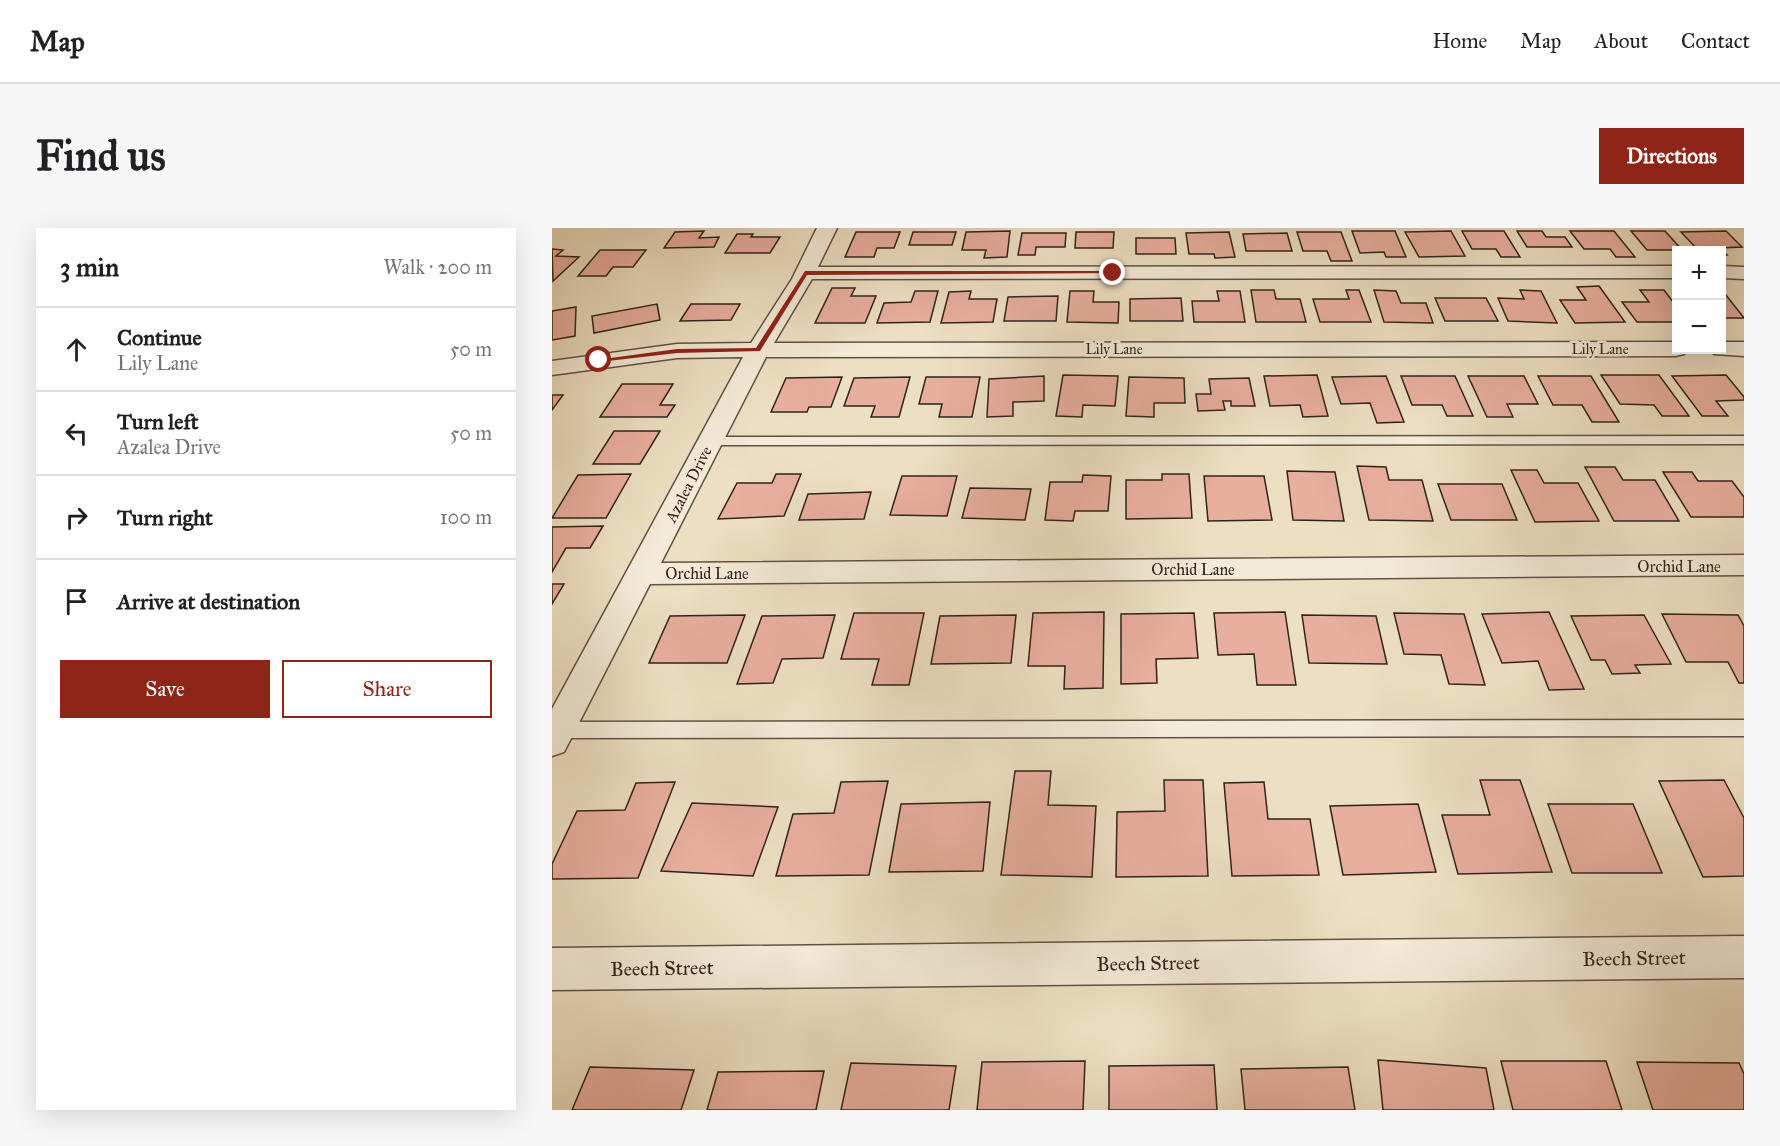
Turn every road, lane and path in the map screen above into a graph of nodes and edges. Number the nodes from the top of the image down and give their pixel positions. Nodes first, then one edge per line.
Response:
1 (827, 228) edge
2 (1672, 272) edge
3 (805, 273) junction
4 (1726, 273) edge
5 (1744, 273) edge
6 (1672, 349) edge
7 (1726, 349) edge
8 (1744, 349) edge
9 (758, 350) junction
10 (552, 368) edge
11 (1744, 440) edge
12 (711, 441) junction
13 (1744, 565) edge
14 (642, 574) junction
15 (1744, 728) edge
16 (555, 736) edge
17 (1744, 957) edge
18 (552, 969) edge

1 - 3 street, Azalea Drive
2 - 3 street
3 - 9 street, Azalea Drive
4 - 5 street
6 - 9 street, Lily Lane
7 - 8 street
9 - 10 street, Lily Lane
9 - 12 street, Azalea Drive
11 - 12 lane
12 - 14 street, Azalea Drive
13 - 14 street, Orchid Lane
14 - 16 street, Azalea Drive
15 - 16 lane
17 - 18 street, Beech Street

